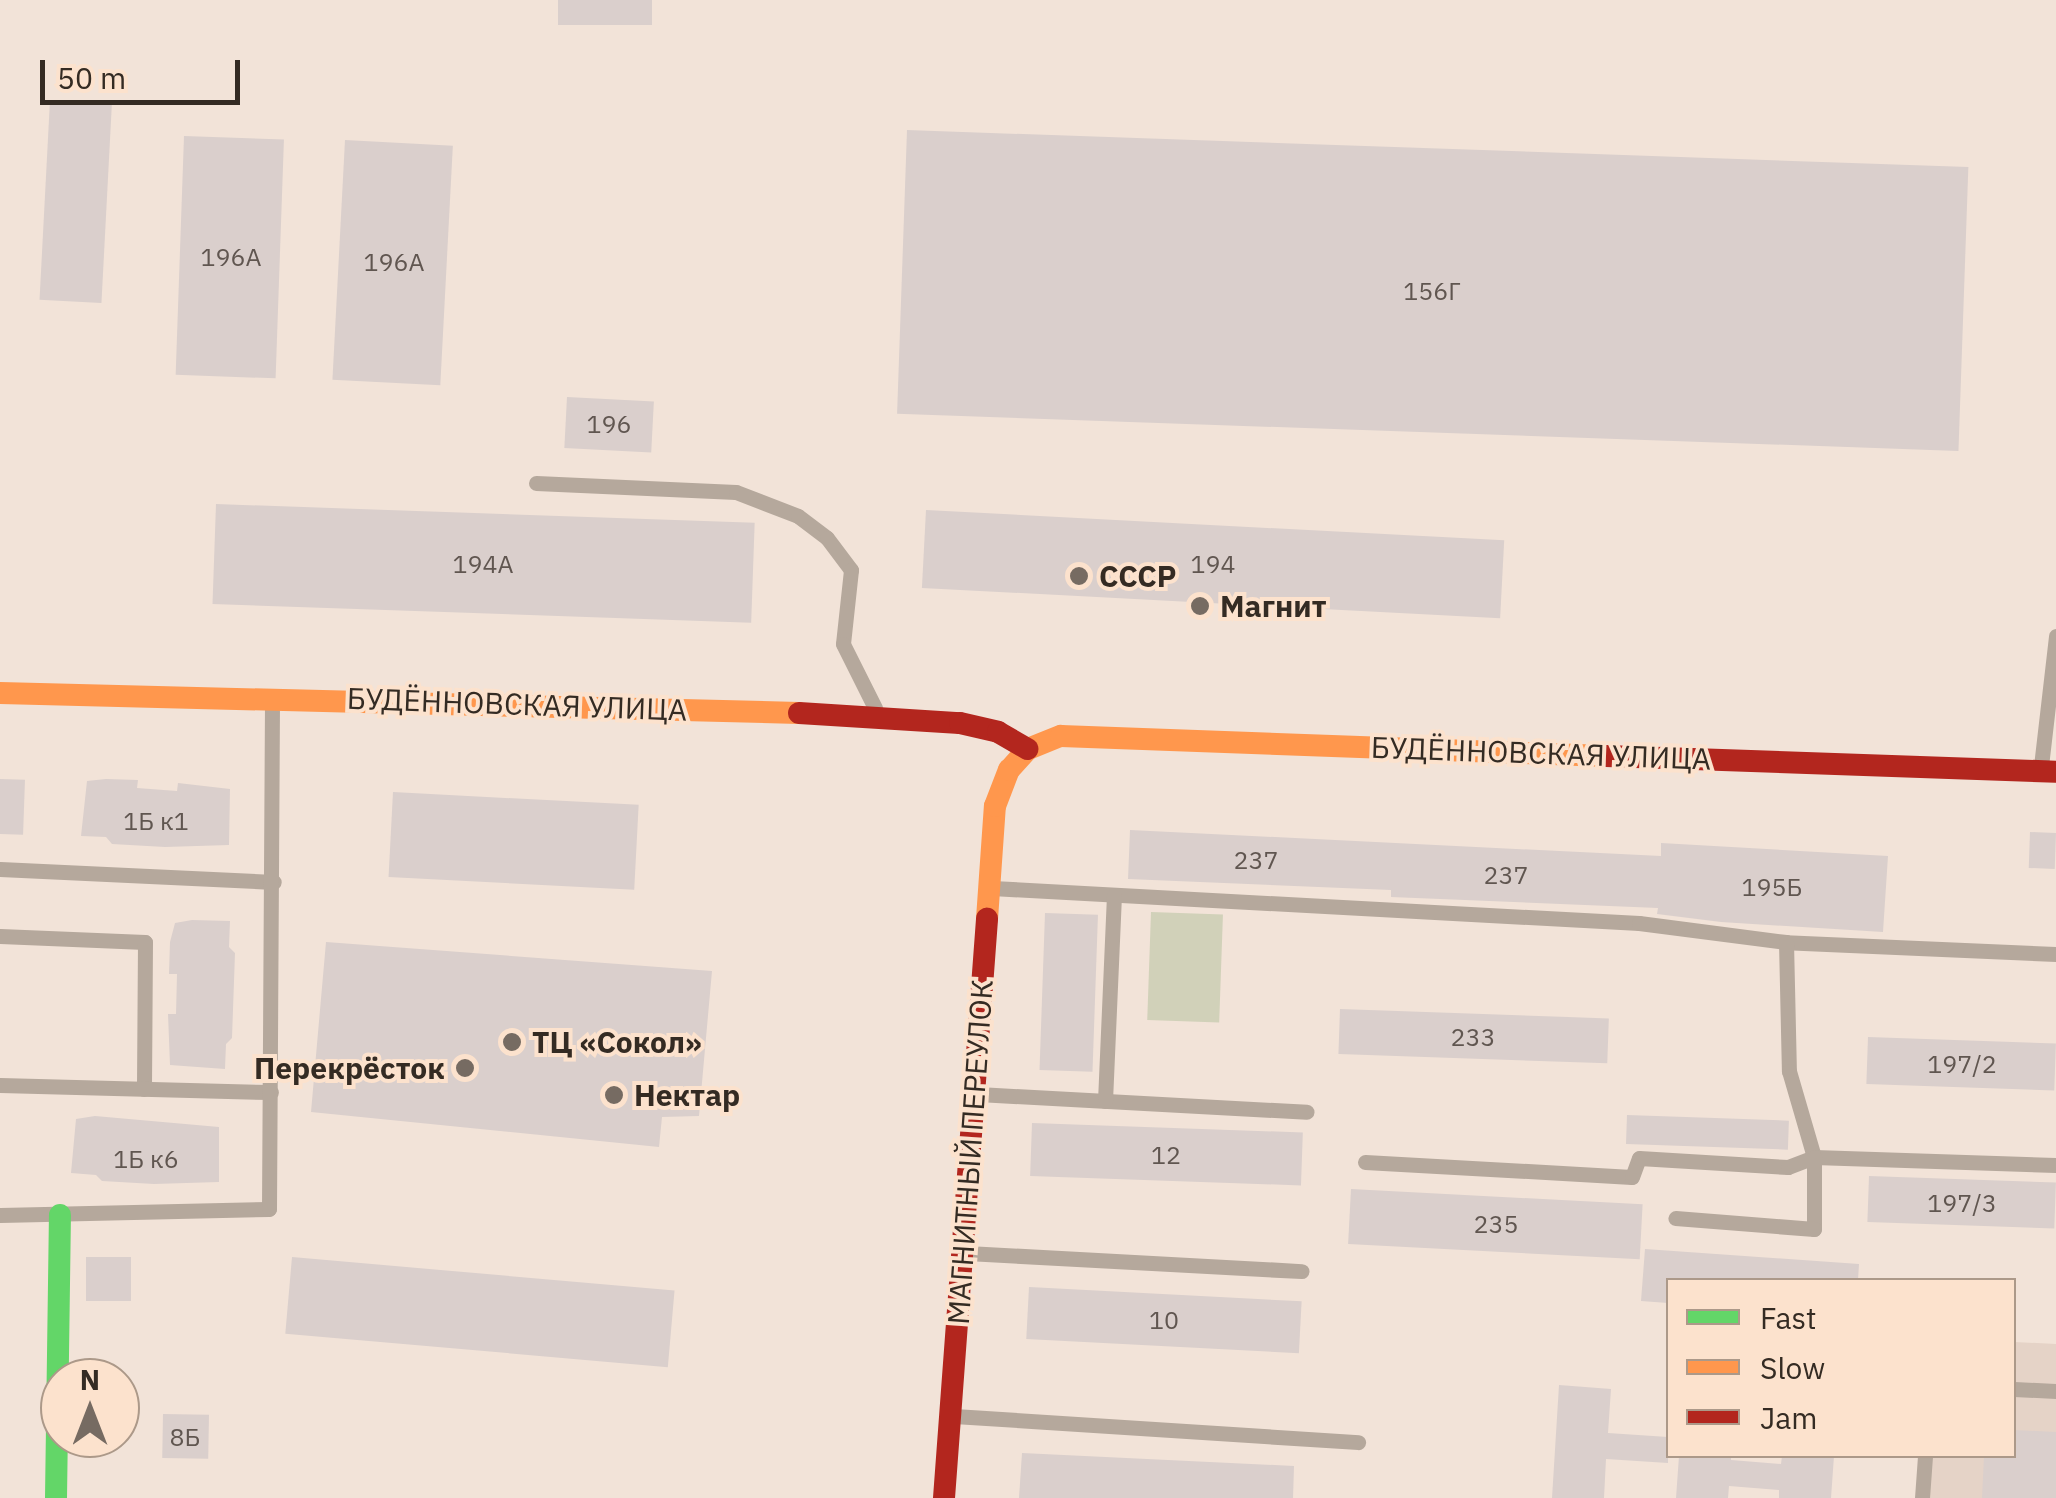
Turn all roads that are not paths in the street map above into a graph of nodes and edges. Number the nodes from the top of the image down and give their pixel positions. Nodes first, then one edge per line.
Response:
1 (536, 483) dead end
2 (2056, 636) edge
3 (0, 693) edge
4 (272, 698) junction
5 (880, 716) junction
6 (1028, 749) junction
7 (2048, 772) edge
8 (0, 869) edge
9 (274, 882) junction
10 (989, 888) junction
11 (1114, 894) junction
12 (0, 936) edge
13 (1786, 942) junction
14 (2056, 954) edge
15 (0, 1086) edge
16 (144, 1089) junction
17 (271, 1092) junction
18 (974, 1094) junction
19 (1105, 1101) junction
20 (1307, 1112) dead end
21 (1814, 1157) junction
22 (1366, 1162) dead end
23 (2056, 1165) edge
24 (0, 1216) edge
25 (60, 1216) junction
26 (1675, 1218) dead end
27 (962, 1253) junction
28 (1302, 1271) dead end
29 (2016, 1389) edge
30 (2056, 1392) edge
31 (950, 1416) junction
32 (1358, 1442) dead end
33 (1925, 1458) edge
34 (56, 1498) edge
35 (944, 1498) edge
36 (1922, 1498) edge

1 - 5 lane
2 - 7 lane
3 - 4 main road, БУДЁННОВСКАЯ УЛИЦА
4 - 5 main road, БУДЁННОВСКАЯ УЛИЦА
4 - 9 lane
5 - 6 main road, БУДЁННОВСКАЯ УЛИЦА
6 - 7 main road, БУДЁННОВСКАЯ УЛИЦА
6 - 10 main road, МАГНИТНЫЙ ПЕРЕУЛОК
8 - 9 lane
9 - 17 lane
10 - 11 lane
10 - 18 main road, МАГНИТНЫЙ ПЕРЕУЛОК
11 - 13 lane
11 - 19 lane
12 - 16 lane
13 - 14 lane
13 - 21 lane
15 - 16 lane
16 - 17 lane
17 - 25 lane
18 - 19 lane
18 - 27 main road, МАГНИТНЫЙ ПЕРЕУЛОК
19 - 20 lane
21 - 22 lane
21 - 23 lane
21 - 26 lane
24 - 25 lane
25 - 34 main road
27 - 28 lane
27 - 31 main road, МАГНИТНЫЙ ПЕРЕУЛОК
29 - 30 lane
31 - 32 lane
31 - 35 main road, МАГНИТНЫЙ ПЕРЕУЛОК
33 - 36 lane

